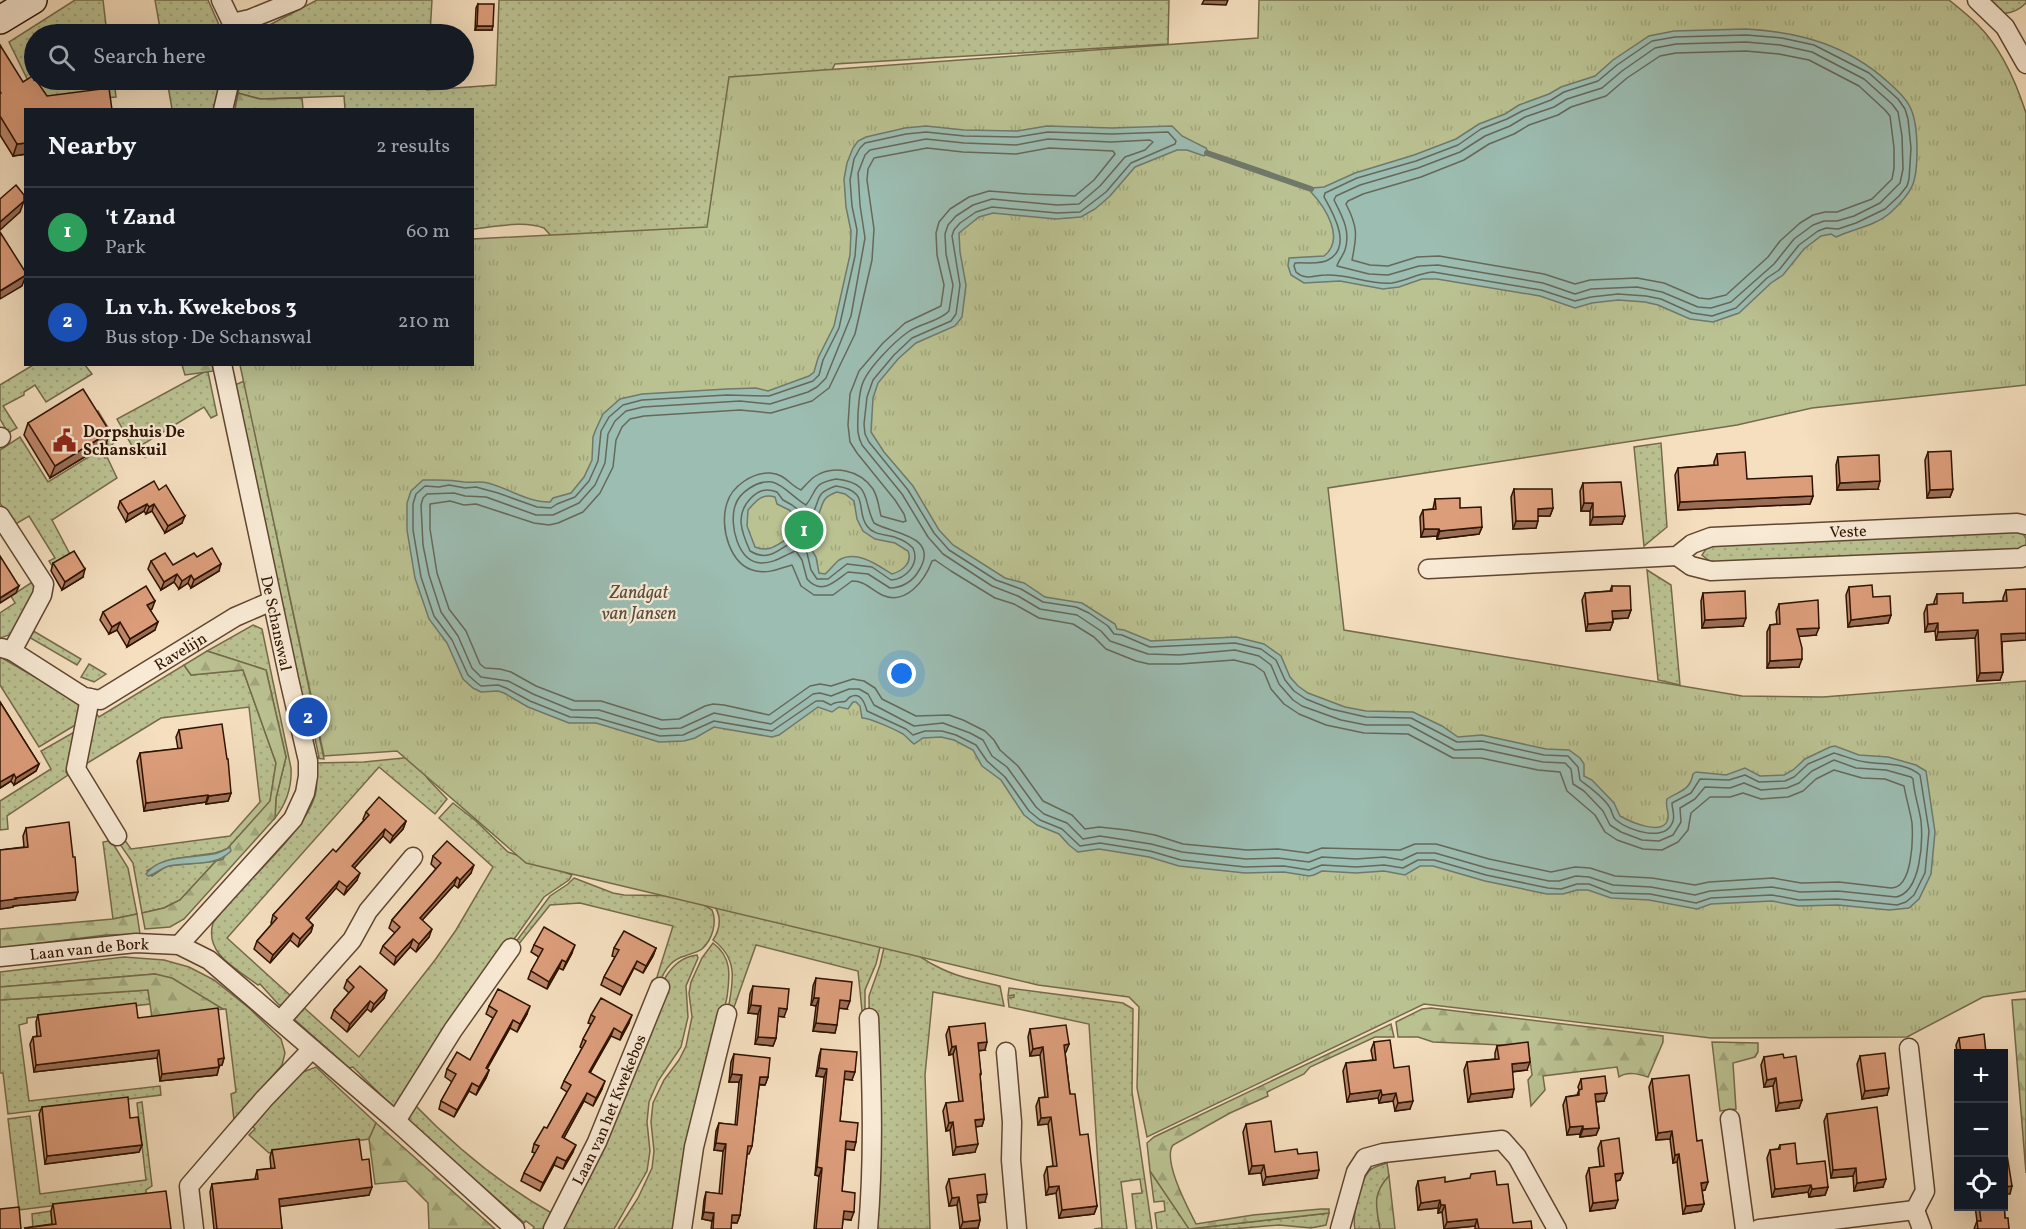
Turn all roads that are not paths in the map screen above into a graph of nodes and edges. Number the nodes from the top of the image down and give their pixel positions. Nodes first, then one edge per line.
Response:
1 (33, 0) edge
2 (221, 0) edge
3 (297, 0) edge
4 (1977, 0) edge
5 (0, 20) edge
6 (231, 24) edge
7 (242, 24) edge
8 (2026, 64) edge
9 (228, 90) edge
10 (223, 108) edge
11 (222, 366) edge
12 (0, 516) edge
13 (2026, 525) edge
14 (2026, 555) edge
15 (1677, 556) junction
16 (1428, 569) dead end
17 (272, 601) junction
18 (6, 649) edge
19 (90, 698) junction
20 (117, 836) dead end
21 (414, 857) dead end
22 (179, 945) junction
23 (511, 948) dead end
24 (0, 957) edge
25 (660, 987) dead end
26 (727, 1014) dead end
27 (869, 1018) dead end
28 (280, 1021) junction
29 (1909, 1048) dead end
30 (312, 1049) junction
31 (1006, 1052) dead end
32 (1730, 1119) dead end
33 (396, 1121) junction
34 (1915, 1210) junction
35 (194, 1229) edge
36 (515, 1229) edge
37 (553, 1229) edge
38 (682, 1229) edge
39 (868, 1229) edge
40 (1017, 1229) edge
41 (1340, 1229) edge
42 (1557, 1229) edge
43 (1745, 1229) edge
44 (1760, 1229) edge
45 (1922, 1229) edge

1 - 5 main road
2 - 6 street
3 - 7 street
4 - 8 street
9 - 10 street
11 - 17 street, De Schanswal
12 - 18 street
13 - 15 street, Veste
14 - 15 street, Veste
15 - 16 street, Veste
17 - 19 street, Ravelijn
17 - 22 street, De Schanswal
18 - 19 street
19 - 20 street
21 - 28 street
22 - 24 street, Laan van de Bork
22 - 28 street
23 - 33 street
25 - 37 street, Laan van het Kwekebos
26 - 38 street
27 - 39 street
28 - 30 street
29 - 34 street
30 - 33 street
30 - 35 street
31 - 40 street
32 - 43 street
33 - 36 street
34 - 44 street
34 - 45 street
41 - 42 street

